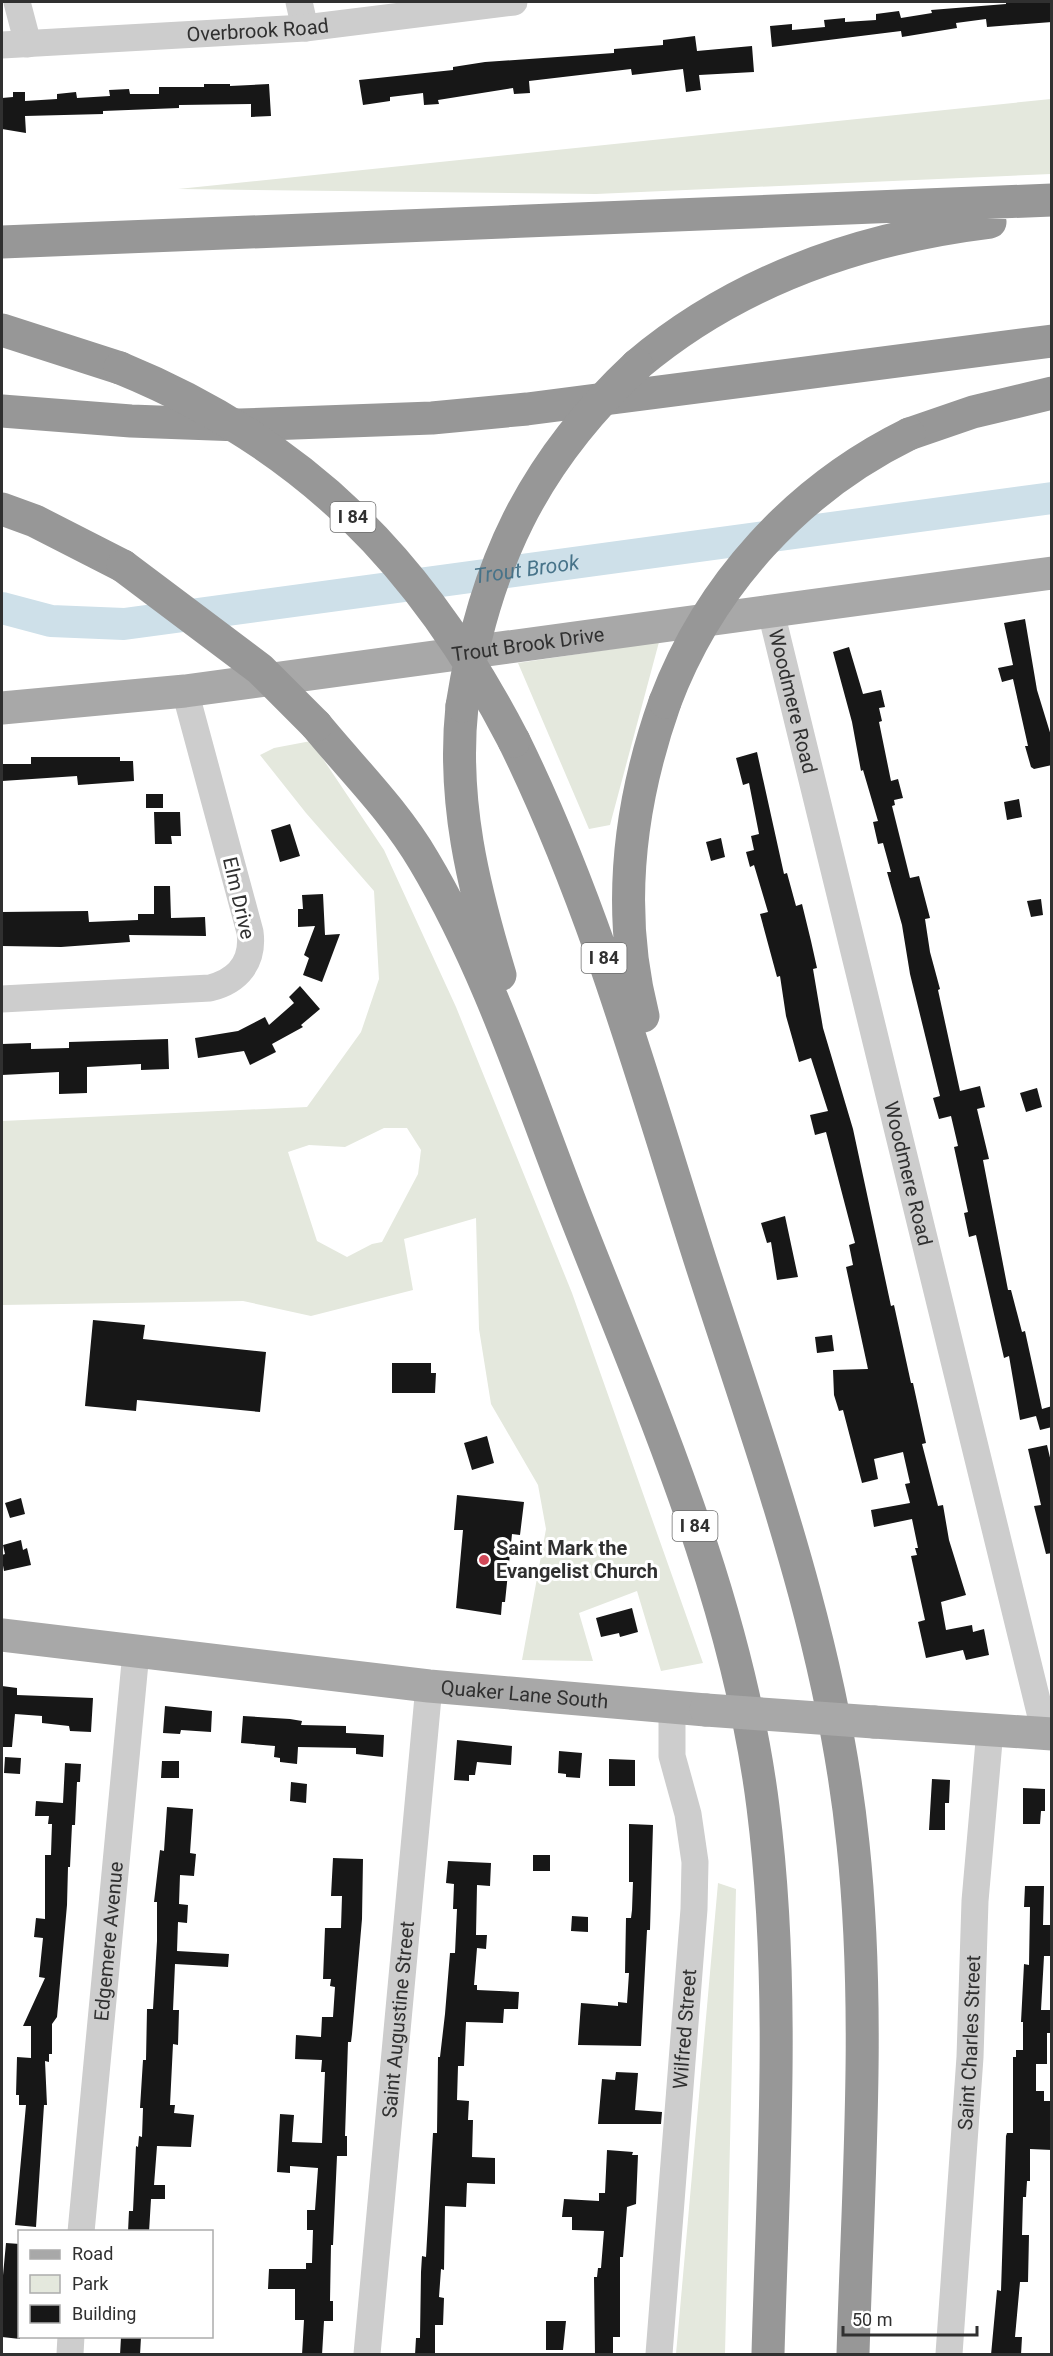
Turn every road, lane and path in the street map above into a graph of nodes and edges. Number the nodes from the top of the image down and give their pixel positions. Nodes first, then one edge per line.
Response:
1 (17, 2) edge
2 (299, 2) edge
3 (514, 2) edge
4 (305, 28) junction
5 (15, 44) edge
6 (1052, 200) edge
7 (1052, 215) edge
8 (2, 242) edge
9 (2, 330) edge
10 (1052, 341) edge
11 (1052, 393) edge
12 (2, 411) edge
13 (2, 509) edge
14 (1052, 573) edge
15 (771, 612) junction
16 (185, 690) junction
17 (2, 708) edge
18 (2, 999) edge
19 (538, 1118) junction
20 (676, 1182) junction
21 (2, 1635) edge
22 (136, 1652) junction
23 (429, 1686) junction
24 (672, 1708) junction
25 (990, 1730) junction
26 (1048, 1734) edge
27 (81, 2230) edge
28 (71, 2338) edge
29 (70, 2355) edge
30 (367, 2355) edge
31 (659, 2355) edge
32 (768, 2355) edge
33 (853, 2355) edge
34 (949, 2355) edge

1 - 5 street
2 - 4 street
3 - 4 street, Overbrook Road
4 - 5 street, Overbrook Road
6 - 8 highway
7 - 19 highway, bridge
9 - 20 highway, I 84, bridge
10 - 12 highway
11 - 20 highway, bridge
13 - 19 highway, I 84, bridge
14 - 15 main road, Trout Brook Drive
15 - 16 main road, Trout Brook Drive
15 - 26 street, Woodmere Road
16 - 17 main road, Trout Brook Drive
16 - 18 street, Elm Drive
19 - 32 highway, I 84
20 - 33 highway, I 84
21 - 22 main road, Quaker Lane South
22 - 23 main road, Quaker Lane South
22 - 27 street, Edgemere Avenue
23 - 24 main road, Quaker Lane South
23 - 30 street, Saint Augustine Street
24 - 25 main road, Quaker Lane South, bridge
24 - 31 street, Wilfred Street
25 - 26 main road, Quaker Lane South
25 - 34 street, Saint Charles Street
28 - 29 street

